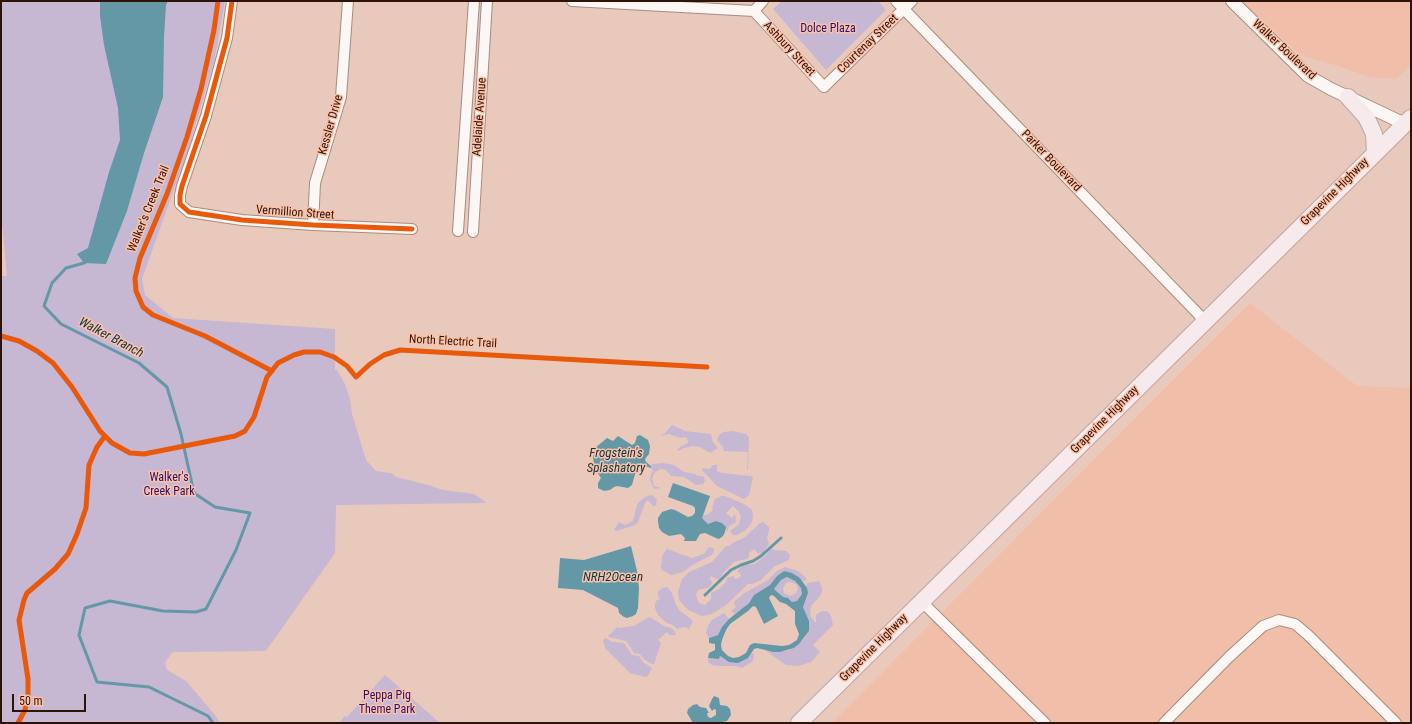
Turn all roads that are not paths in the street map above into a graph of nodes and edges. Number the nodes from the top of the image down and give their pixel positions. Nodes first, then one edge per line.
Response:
1 (232, 1) edge
2 (348, 1) edge
3 (474, 1) edge
4 (487, 1) edge
5 (572, 1) edge
6 (763, 1) edge
7 (896, 1) edge
8 (912, 1) edge
9 (1232, 1) edge
10 (904, 9) junction
11 (754, 11) junction
12 (824, 87) joint
13 (1348, 97) junction
14 (1409, 122) edge
15 (1375, 153) junction
16 (313, 225) junction
17 (412, 229) dead end
18 (458, 231) dead end
19 (473, 232) dead end
20 (1205, 321) junction
21 (921, 601) junction
22 (799, 723) edge
23 (1045, 723) edge
24 (1164, 723) edge
25 (1396, 723) edge

1 - 16 street, Vermillion Street
2 - 16 street, Kessler Drive
3 - 18 street, Adelaide Avenue
4 - 19 street, Adelaide Avenue
5 - 11 street
6 - 11 street
7 - 10 street, Parker Boulevard
8 - 10 street, Courtenay Street
9 - 13 street, Walker Boulevard
10 - 12 street, Courtenay Street
10 - 20 street, Parker Boulevard
11 - 12 street, Ashbury Street
13 - 14 street, Walker Boulevard
13 - 15 main road
14 - 15 main road, Grapevine Highway
15 - 20 main road, Grapevine Highway
16 - 17 street, Vermillion Street
20 - 21 main road, Grapevine Highway
21 - 22 main road, Grapevine Highway
21 - 23 street
24 - 25 street

